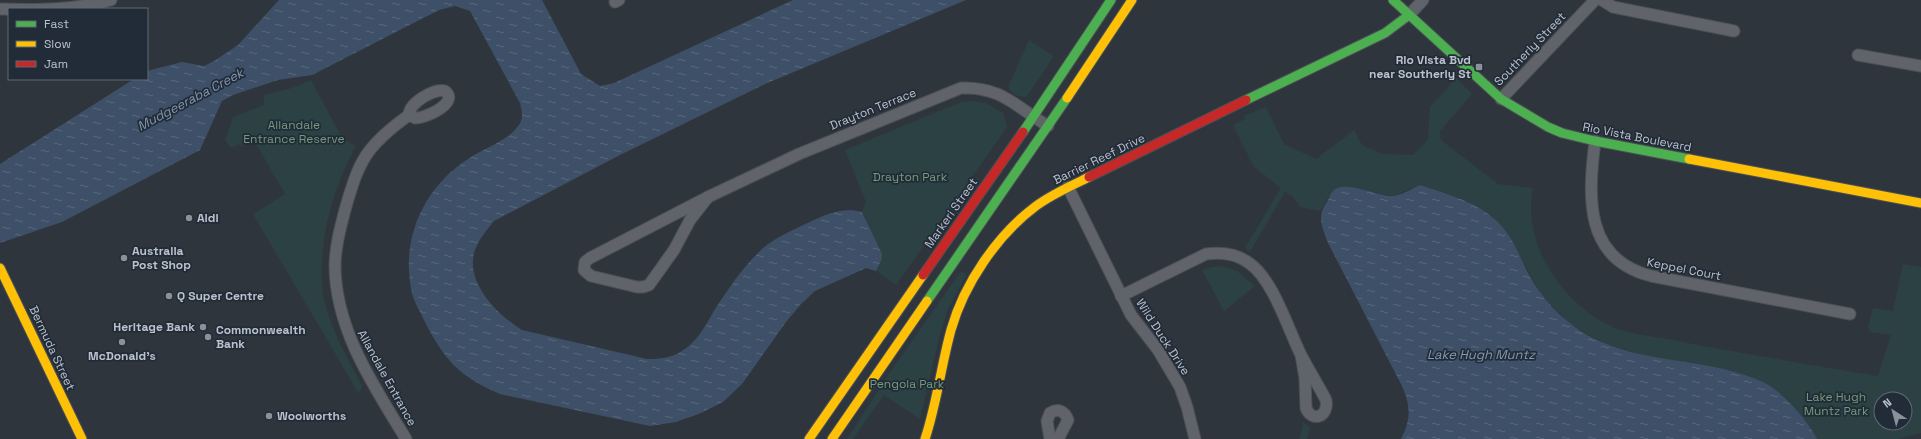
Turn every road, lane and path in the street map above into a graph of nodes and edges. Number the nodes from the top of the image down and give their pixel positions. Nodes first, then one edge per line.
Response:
1 (111, 0) edge
2 (1111, 0) edge
3 (1132, 0) edge
4 (1393, 0) edge
5 (1423, 0) edge
6 (1595, 0) edge
7 (1602, 0) edge
8 (69, 8) edge
9 (1409, 15) junction
10 (1734, 31) dead end
11 (1858, 55) dead end
12 (1921, 66) edge
13 (1501, 99) junction
14 (408, 115) dead end
15 (1033, 117) junction
16 (1048, 126) junction
17 (1595, 141) junction
18 (1068, 187) junction
19 (708, 197) junction
20 (1921, 203) edge
21 (0, 268) edge
22 (1122, 296) junction
23 (1850, 314) dead end
24 (1301, 355) junction
25 (82, 439) edge
26 (406, 439) edge
27 (809, 439) edge
28 (832, 439) edge
29 (925, 439) edge
30 (1050, 439) edge
31 (1058, 439) edge
32 (1195, 439) edge

1 - 8 street
2 - 15 street, Markeri Street
3 - 16 street
4 - 9 street, Rio Vista Boulevard
5 - 9 street
6 - 13 street, Southerly Street
7 - 10 street
9 - 13 street, Rio Vista Boulevard
9 - 18 street, Barrier Reef Drive
11 - 12 street
13 - 17 street, Rio Vista Boulevard
14 - 26 street, Allandale Entrance
15 - 16 street, Drayton Terrace
15 - 19 street, Drayton Terrace
15 - 27 street, Markeri Street
16 - 28 street
17 - 20 street, Rio Vista Boulevard
17 - 23 street, Keppel Court
18 - 22 street, Wild Duck Drive
18 - 29 street, Barrier Reef Drive
19 - 19 street, Drayton Terrace
21 - 25 street, Bermuda Street
22 - 24 street
22 - 32 street, Wild Duck Drive
24 - 24 street
30 - 31 street

